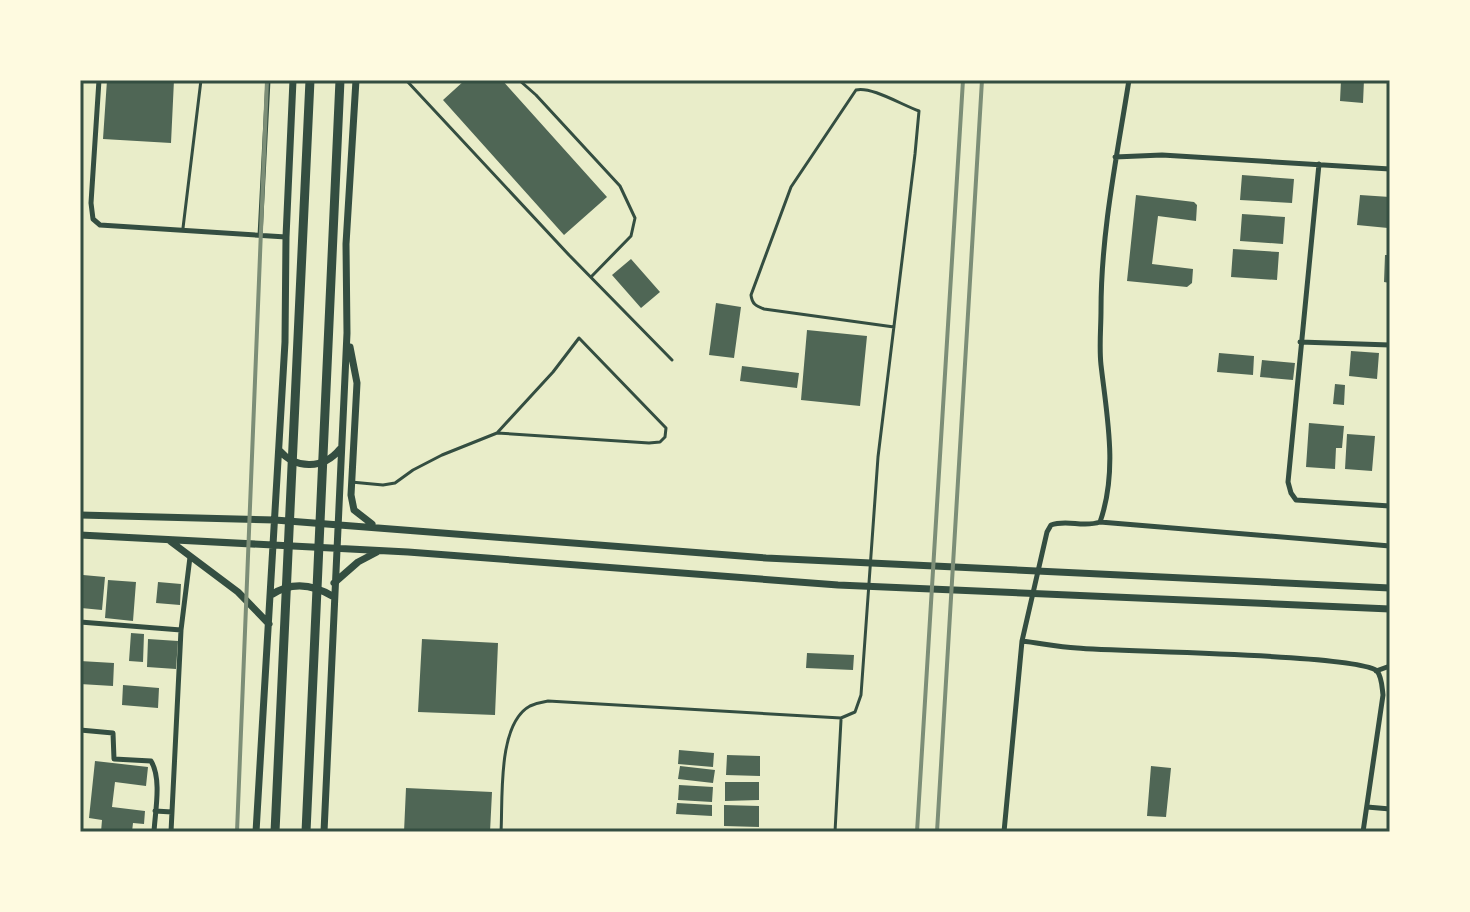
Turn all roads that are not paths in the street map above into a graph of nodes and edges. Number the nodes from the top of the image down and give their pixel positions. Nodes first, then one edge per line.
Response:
1 (99, 80) edge
2 (201, 80) edge
3 (268, 80) edge
4 (293, 80) edge
5 (310, 80) edge
6 (340, 80) edge
7 (356, 80) edge
8 (406, 80) edge
9 (519, 80) edge
10 (1129, 80) edge
11 (1115, 157) junction
12 (1319, 164) junction
13 (1390, 169) edge
14 (183, 232) junction
15 (260, 236) junction
16 (286, 237) junction
17 (591, 277) junction
18 (894, 327) junction
19 (347, 333) junction
20 (1300, 342) junction
21 (1390, 345) edge
22 (672, 360) dead end
23 (497, 433) junction
24 (341, 447) junction
25 (279, 450) junction
26 (351, 482) junction
27 (1390, 506) edge
28 (80, 515) edge
29 (275, 520) junction
30 (1100, 522) junction
31 (338, 524) junction
32 (378, 526) junction
33 (80, 535) edge
34 (169, 539) junction
35 (273, 546) junction
36 (1390, 546) edge
37 (336, 549) junction
38 (379, 551) junction
39 (191, 556) junction
40 (334, 583) junction
41 (1390, 588) edge
42 (271, 595) junction
43 (334, 597) junction
44 (1390, 609) edge
45 (80, 622) edge
46 (269, 624) junction
47 (181, 630) junction
48 (1022, 641) junction
49 (1390, 666) edge
50 (1376, 671) junction
51 (841, 718) junction
52 (80, 730) edge
53 (1367, 807) junction
54 (1390, 809) edge
55 (155, 811) junction
56 (172, 812) junction
57 (154, 832) edge
58 (171, 832) edge
59 (256, 832) edge
60 (275, 832) edge
61 (306, 832) edge
62 (324, 832) edge
63 (501, 832) edge
64 (835, 832) edge
65 (1004, 832) edge
66 (1363, 832) edge

1 - 14 street
2 - 14 lane
3 - 15 street
4 - 16 main road
5 - 60 highway
6 - 61 highway
7 - 19 main road
8 - 17 lane
9 - 17 lane
10 - 11 street
11 - 12 street
11 - 30 street
12 - 13 street
12 - 20 street
14 - 15 street
15 - 16 street
16 - 25 main road
17 - 22 lane
18 - 18 lane
18 - 51 lane
19 - 24 main road
19 - 26 main road
20 - 21 street
20 - 27 street
23 - 23 lane
23 - 26 lane
24 - 25 main road
24 - 31 main road
25 - 29 main road
26 - 32 main road
28 - 29 main road
29 - 31 main road
29 - 35 main road
30 - 36 street
30 - 48 street
31 - 32 main road
31 - 37 main road
32 - 41 main road
33 - 34 main road
34 - 35 main road
34 - 39 main road
35 - 37 main road
35 - 42 main road
37 - 38 main road
37 - 40 main road
38 - 40 main road
38 - 44 main road
39 - 46 main road
39 - 47 street
40 - 43 main road
42 - 43 main road
42 - 46 main road
43 - 62 main road
45 - 47 street
46 - 59 main road
47 - 56 street
48 - 50 street
48 - 65 street
49 - 50 street
50 - 53 street
51 - 63 lane
51 - 64 lane
52 - 55 street
53 - 54 street
53 - 66 street
55 - 56 street
55 - 57 street
56 - 58 street

